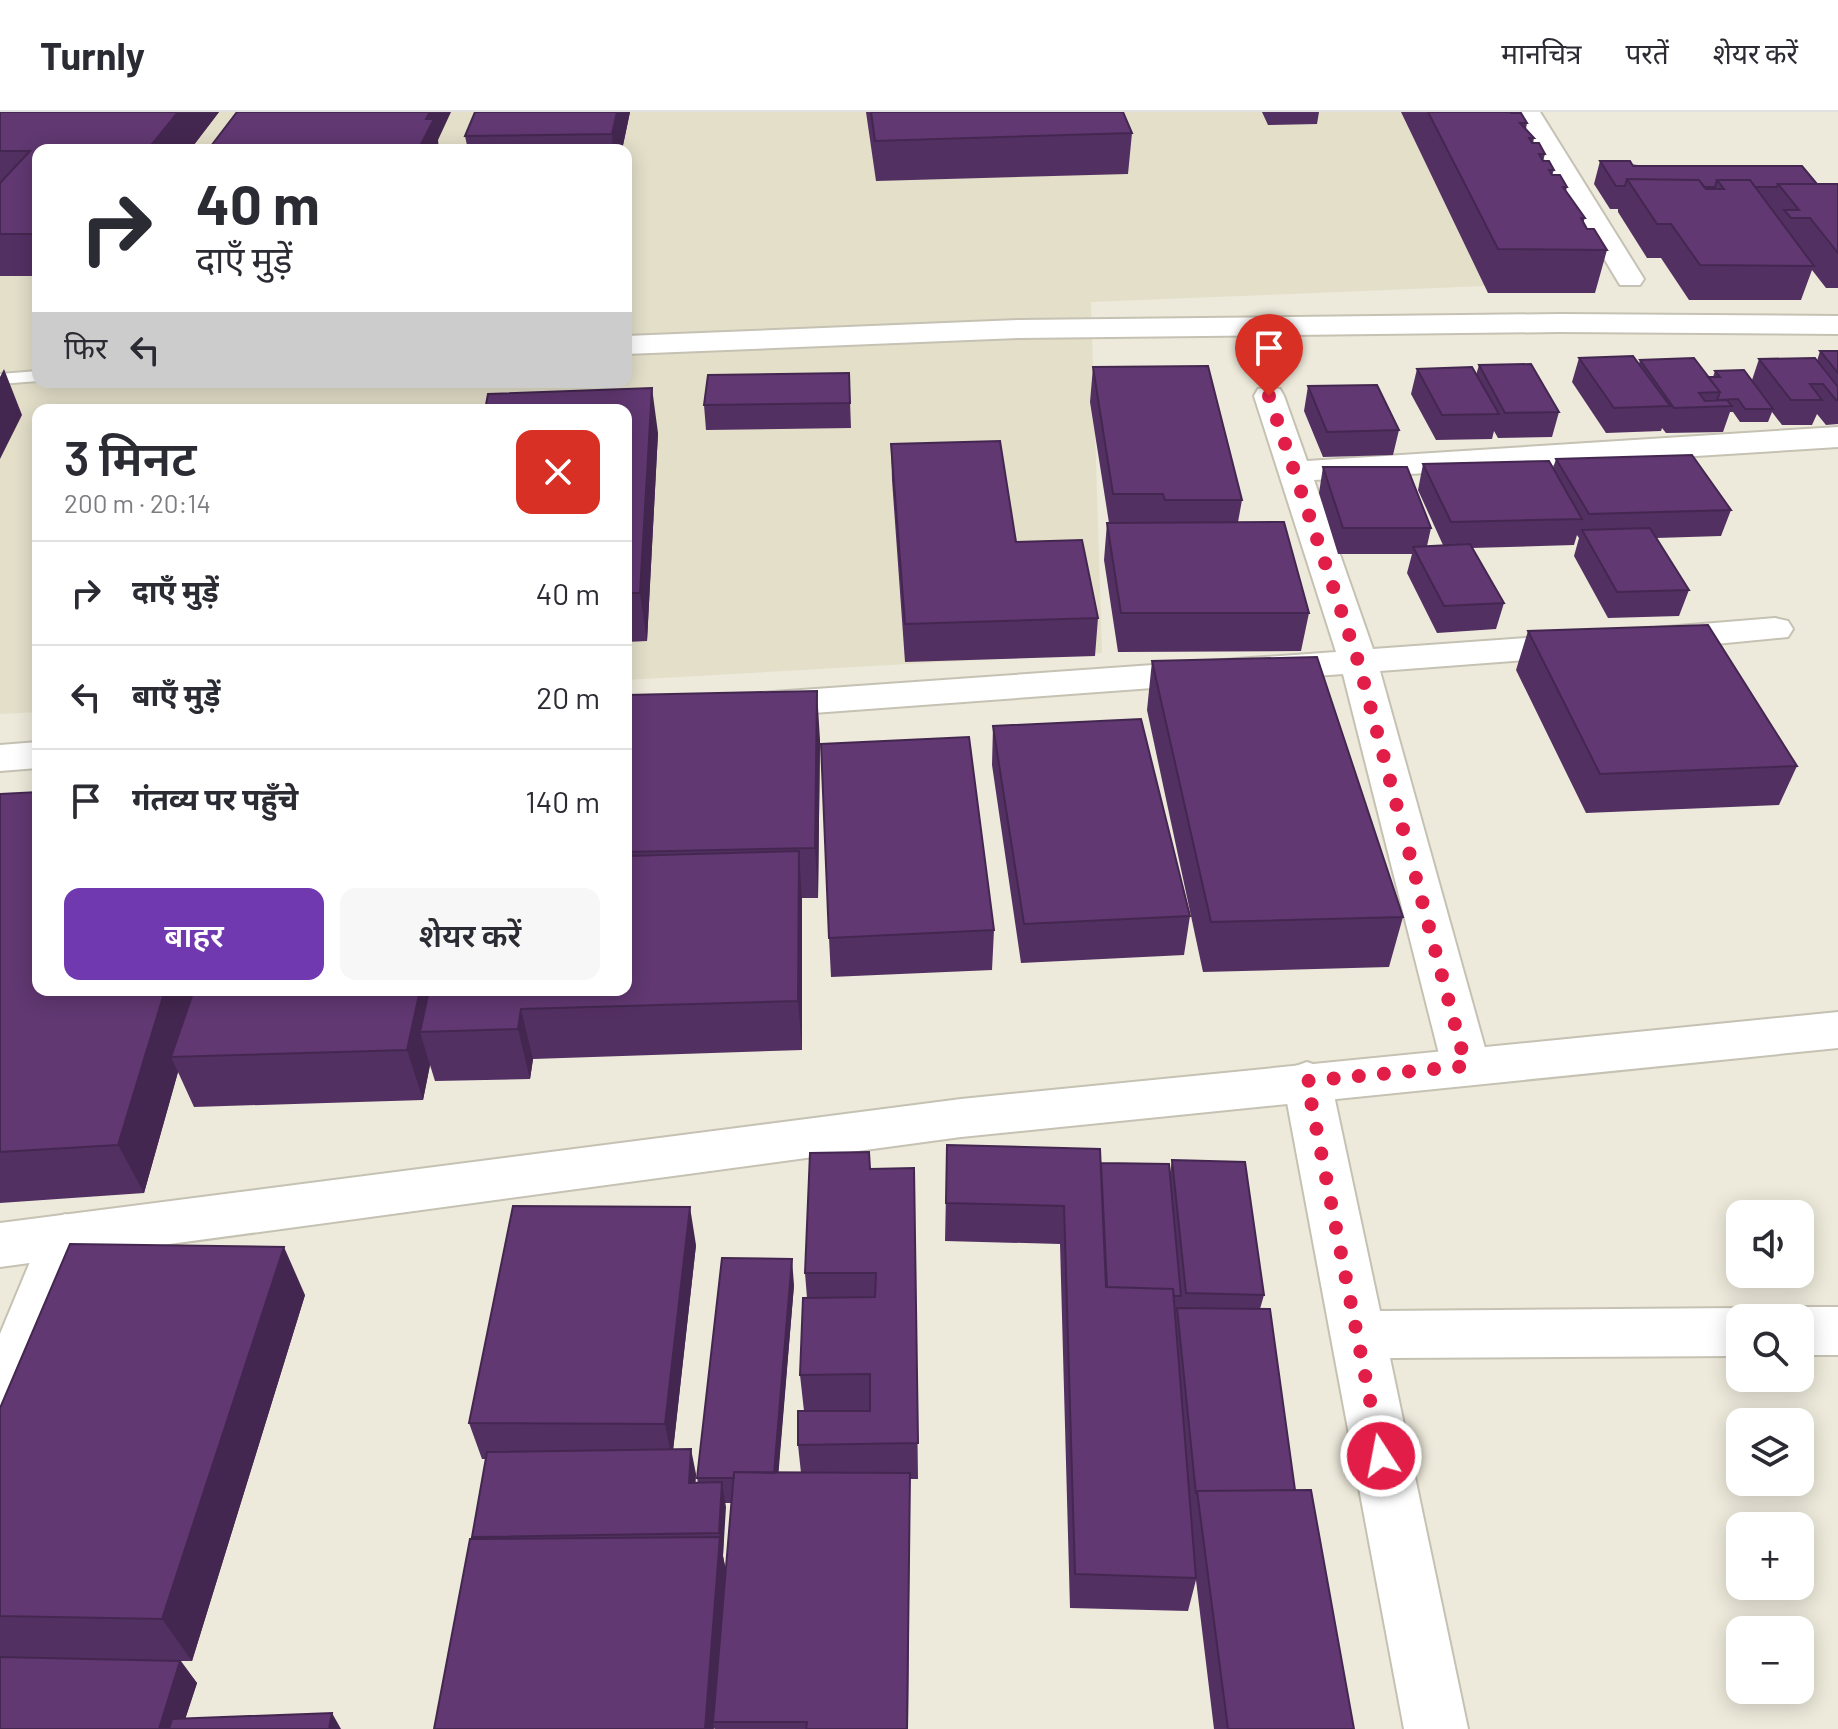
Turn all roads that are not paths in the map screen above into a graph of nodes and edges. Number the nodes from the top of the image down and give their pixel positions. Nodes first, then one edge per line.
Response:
1 (1528, 112) edge
2 (1630, 279) dead end
3 (1838, 325) edge
4 (632, 345) edge
5 (32, 376) edge
6 (0, 379) edge
7 (1269, 396) dead end
8 (1838, 437) edge
9 (1294, 472) junction
10 (1775, 629) dead end
11 (1359, 664) junction
12 (722, 708) edge
13 (32, 755) edge
14 (0, 758) edge
15 (1838, 1030) edge
16 (1466, 1066) junction
17 (1307, 1081) junction
18 (65, 1236) junction
19 (0, 1245) edge
20 (1814, 1331) edge
21 (1838, 1331) edge
22 (1726, 1332) edge
23 (1357, 1335) junction
24 (0, 1404) edge
25 (1436, 1729) edge

1 - 2 street
3 - 4 street
5 - 6 lane
7 - 9 street
8 - 9 street
9 - 11 street
10 - 11 street
11 - 12 street
11 - 16 street
13 - 14 street
15 - 16 street
16 - 17 street
17 - 18 street
17 - 23 street
18 - 19 street
18 - 24 street
20 - 21 street
22 - 23 street
23 - 25 street

